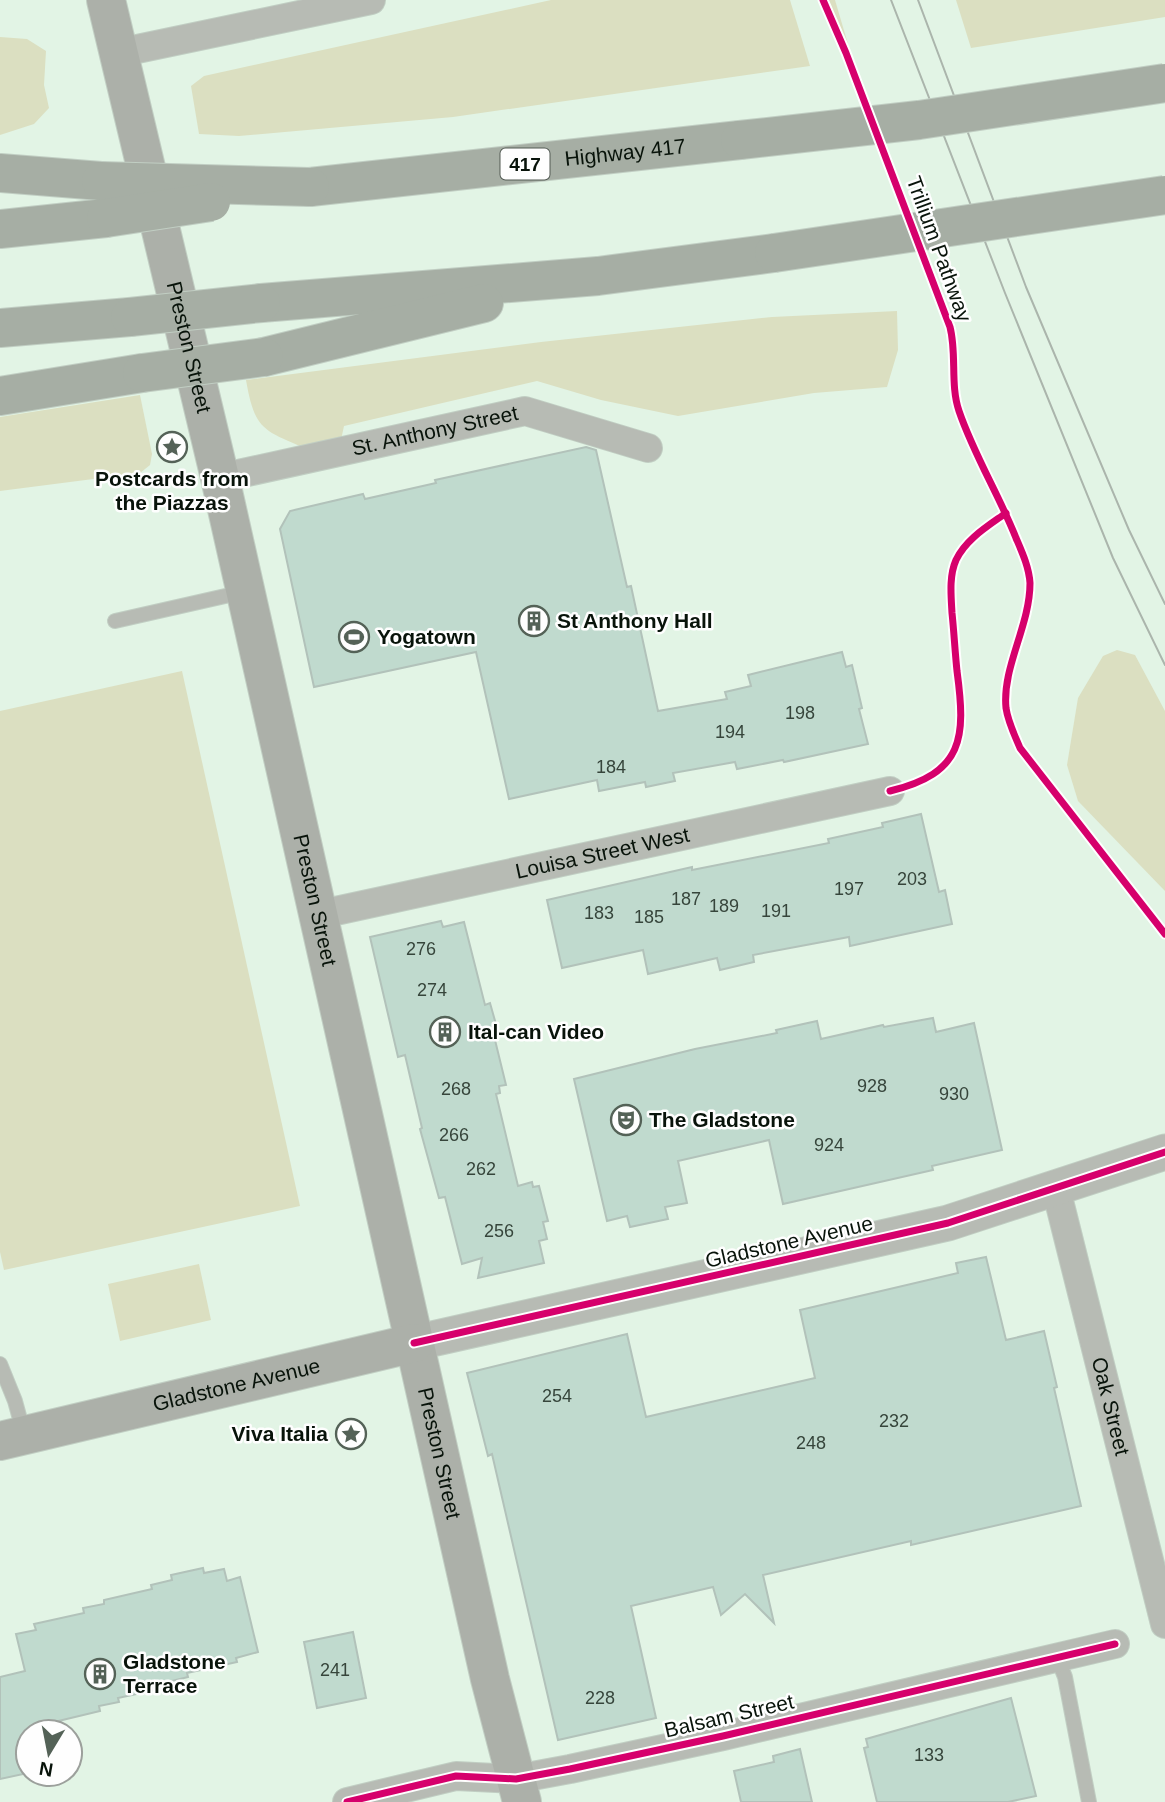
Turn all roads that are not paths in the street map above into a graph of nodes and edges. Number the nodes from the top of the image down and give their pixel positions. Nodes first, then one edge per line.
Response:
1 (106, 0) edge
2 (371, 0) edge
3 (118, 53) junction
4 (1165, 83) edge
5 (0, 173) edge
6 (1165, 195) edge
7 (103, 200) junction
8 (0, 229) edge
9 (598, 276) junction
10 (0, 328) edge
11 (0, 396) edge
12 (648, 448) dead end
13 (220, 478) junction
14 (246, 591) junction
15 (115, 621) dead end
16 (890, 791) dead end
17 (317, 915) junction
18 (1165, 1152) edge
19 (1056, 1189) junction
20 (414, 1343) junction
21 (0, 1364) edge
22 (12, 1438) edge
23 (1165, 1624) edge
24 (1115, 1644) dead end
25 (1058, 1657) junction
26 (519, 1791) edge
27 (347, 1802) edge
28 (1089, 1802) edge

1 - 3 main road, Preston Street
2 - 3 street
3 - 13 main road, Preston Street
4 - 7 highway, Highway 417 / 417, bridge
5 - 7 highway
6 - 9 highway, bridge
7 - 8 highway, Highway 417 / 417
9 - 10 highway, bridge
9 - 11 highway, bridge
12 - 13 street, St. Anthony Street
13 - 14 main road, Preston Street
14 - 15 lane
14 - 17 main road, Preston Street
16 - 17 street, Louisa Street West
17 - 20 main road, Preston Street
18 - 19 street, Gladstone Avenue
19 - 20 street, Gladstone Avenue
19 - 23 street, Oak Street
20 - 22 main road, Gladstone Avenue
20 - 26 main road, Preston Street
21 - 22 lane
24 - 25 street, Balsam Street
25 - 26 street, Balsam Street
25 - 28 lane
26 - 27 street, Balsam Street

